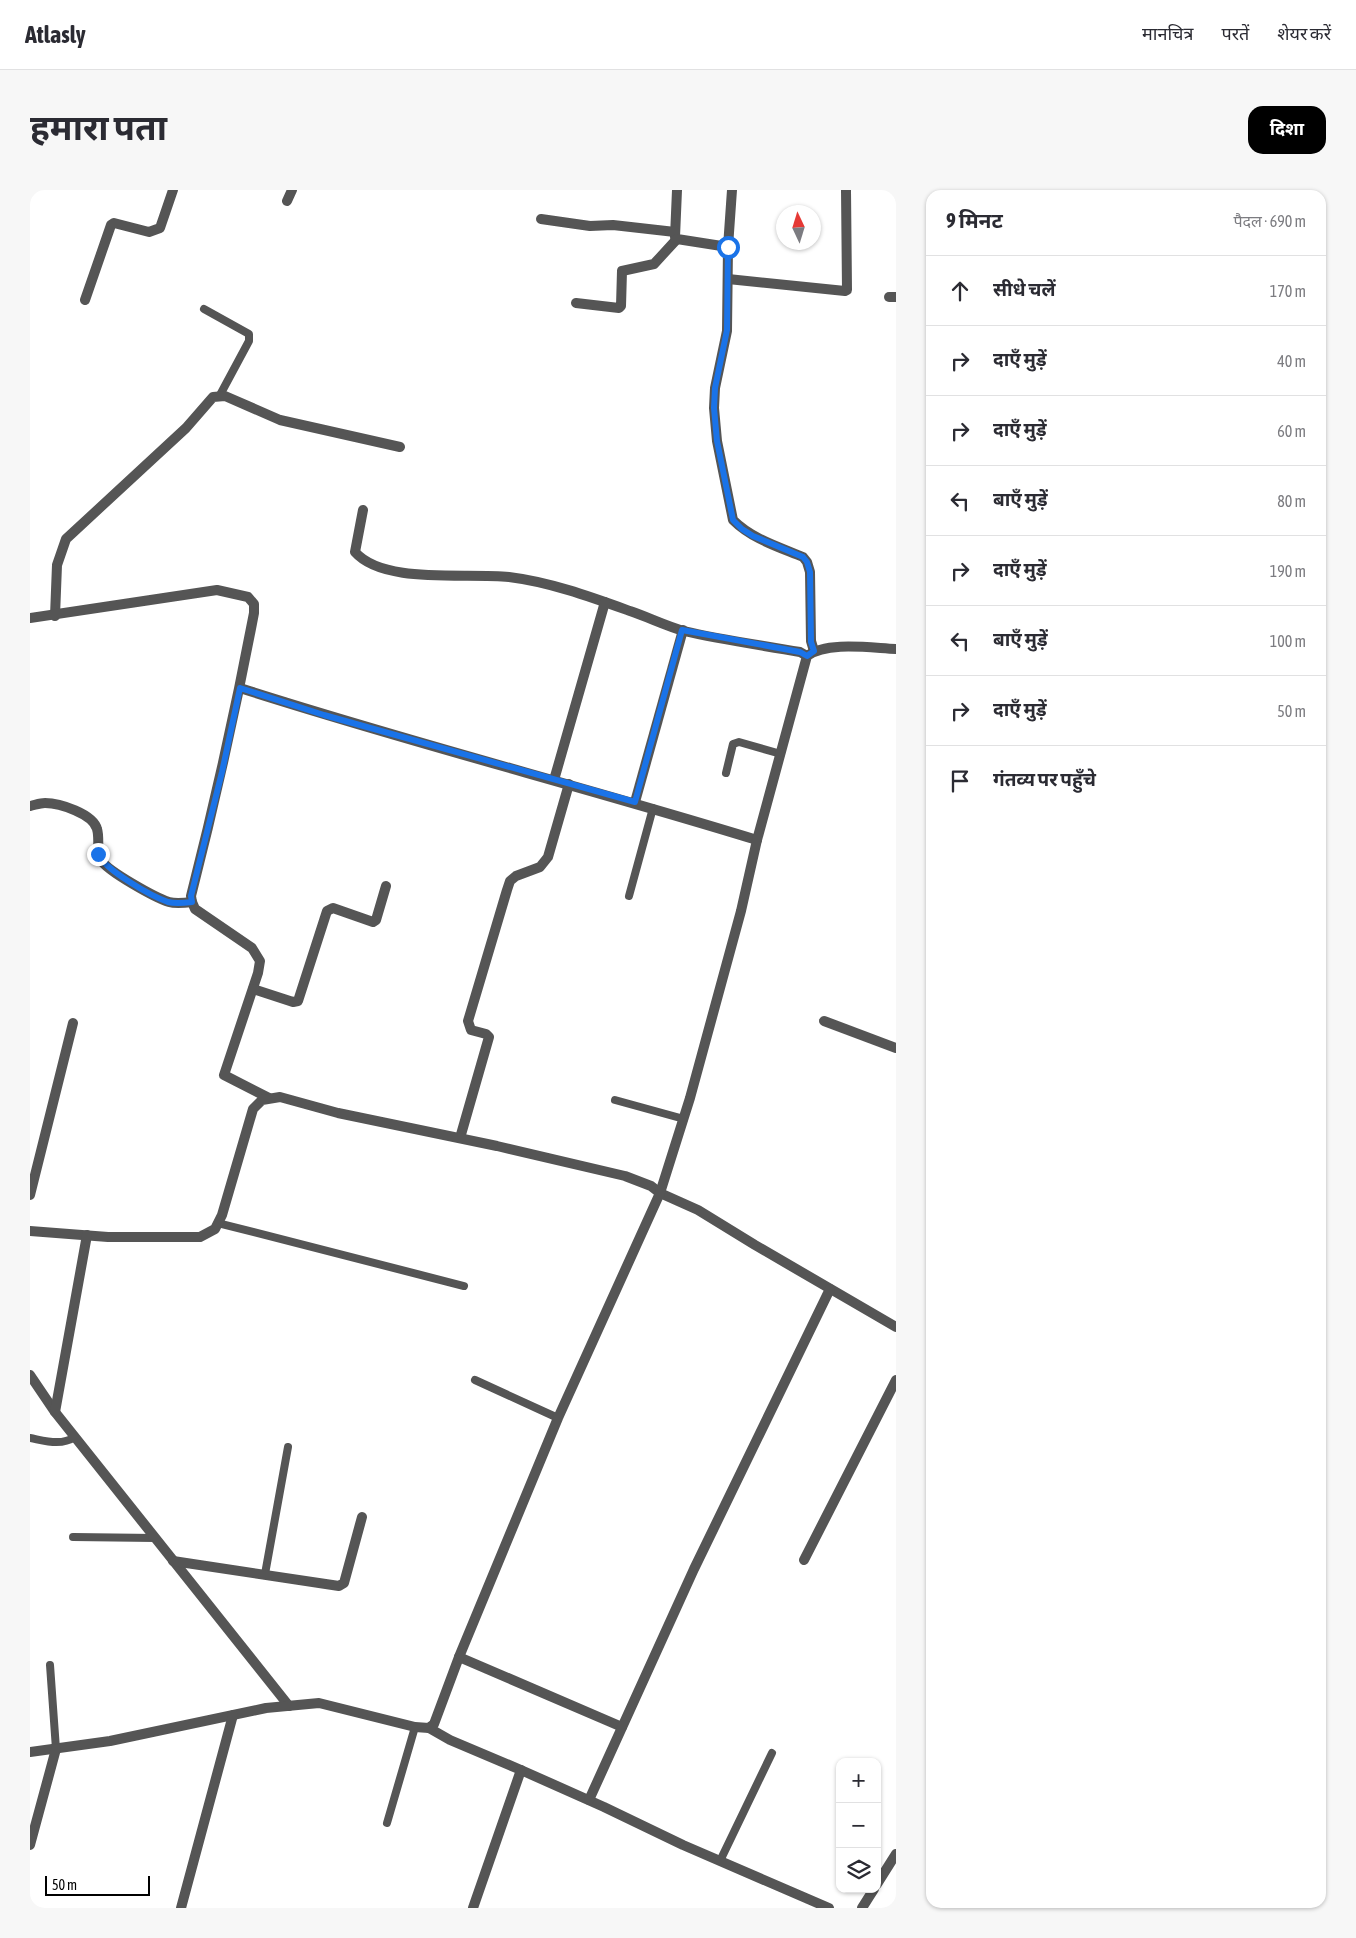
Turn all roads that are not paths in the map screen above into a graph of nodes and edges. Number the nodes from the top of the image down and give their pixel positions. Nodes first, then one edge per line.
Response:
1 (173, 190) edge
2 (292, 190) edge
3 (678, 190) edge
4 (732, 190) edge
5 (846, 190) edge
6 (287, 201) dead end
7 (541, 219) dead end
8 (676, 236) junction
9 (728, 247) junction
10 (728, 279) junction
11 (85, 300) dead end
12 (576, 303) dead end
13 (204, 309) dead end
14 (220, 395) junction
15 (400, 447) dead end
16 (364, 510) dead end
17 (604, 602) junction
18 (55, 616) junction
19 (30, 618) edge
20 (682, 630) junction
21 (896, 649) edge
22 (811, 654) junction
23 (240, 688) junction
24 (781, 754) junction
25 (726, 773) dead end
26 (554, 780) junction
27 (569, 784) junction
28 (635, 802) junction
29 (30, 806) edge
30 (653, 808) junction
31 (757, 840) junction
32 (386, 886) dead end
33 (629, 896) dead end
34 (192, 902) junction
35 (253, 989) junction
36 (824, 1021) dead end
37 (73, 1023) dead end
38 (896, 1048) edge
39 (269, 1098) junction
40 (615, 1100) dead end
41 (684, 1119) junction
42 (460, 1138) junction
43 (660, 1193) junction
44 (30, 1195) edge
45 (218, 1223) junction
46 (30, 1231) edge
47 (87, 1235) junction
48 (464, 1286) dead end
49 (830, 1289) junction
50 (896, 1326) edge
51 (30, 1375) edge
52 (475, 1380) dead end
53 (896, 1380) edge
54 (55, 1412) junction
55 (558, 1418) junction
56 (75, 1437) junction
57 (30, 1438) edge
58 (288, 1447) dead end
59 (362, 1517) dead end
60 (73, 1537) dead end
61 (155, 1538) junction
62 (804, 1560) dead end
63 (173, 1561) junction
64 (265, 1574) junction
65 (460, 1657) junction
66 (50, 1665) dead end
67 (288, 1706) junction
68 (233, 1715) junction
69 (415, 1727) junction
70 (622, 1727) junction
71 (429, 1728) junction
72 (56, 1749) junction
73 (30, 1752) edge
74 (772, 1752) dead end
75 (521, 1770) junction
76 (589, 1800) junction
77 (387, 1823) dead end
78 (30, 1845) edge
79 (896, 1854) edge
80 (720, 1861) junction
81 (881, 1878) edge
82 (871, 1893) edge
83 (823, 1907) edge
84 (180, 1908) edge
85 (473, 1908) edge
86 (862, 1908) edge

1 - 11 street
2 - 6 street
3 - 8 street
4 - 9 street
5 - 10 street
7 - 8 street
8 - 9 street
8 - 12 street
9 - 10 street
10 - 22 street
13 - 14 lane
14 - 15 street
14 - 18 street
16 - 17 street
17 - 20 street
17 - 26 street
18 - 19 street
18 - 23 street
20 - 22 street
20 - 28 street
21 - 22 street
22 - 24 street
23 - 26 street
23 - 34 street
24 - 25 lane
24 - 31 street
26 - 27 street
27 - 28 street
27 - 42 street
28 - 30 street
29 - 34 street
30 - 31 street
30 - 33 lane
31 - 41 street
32 - 35 street
34 - 35 street
35 - 39 street
36 - 38 street
37 - 44 street
39 - 42 street
39 - 45 street
40 - 41 lane
41 - 43 street
42 - 43 street
43 - 49 street
43 - 55 street
45 - 47 street
45 - 48 lane
46 - 47 street
47 - 54 street
49 - 50 street
49 - 70 street
51 - 54 street
52 - 55 lane
53 - 62 street
54 - 56 street
55 - 65 street
56 - 57 lane
56 - 61 street
58 - 64 lane
59 - 64 street
60 - 61 lane
61 - 63 street
63 - 64 street
63 - 67 street
65 - 70 street
65 - 71 street
66 - 72 lane
67 - 68 street
67 - 69 street
68 - 72 street
68 - 84 street
69 - 71 street
69 - 77 lane
70 - 76 street
71 - 75 street
72 - 73 street
72 - 78 street
74 - 80 lane
75 - 76 street
75 - 85 street
76 - 80 street
79 - 81 street
80 - 83 street
82 - 86 street

